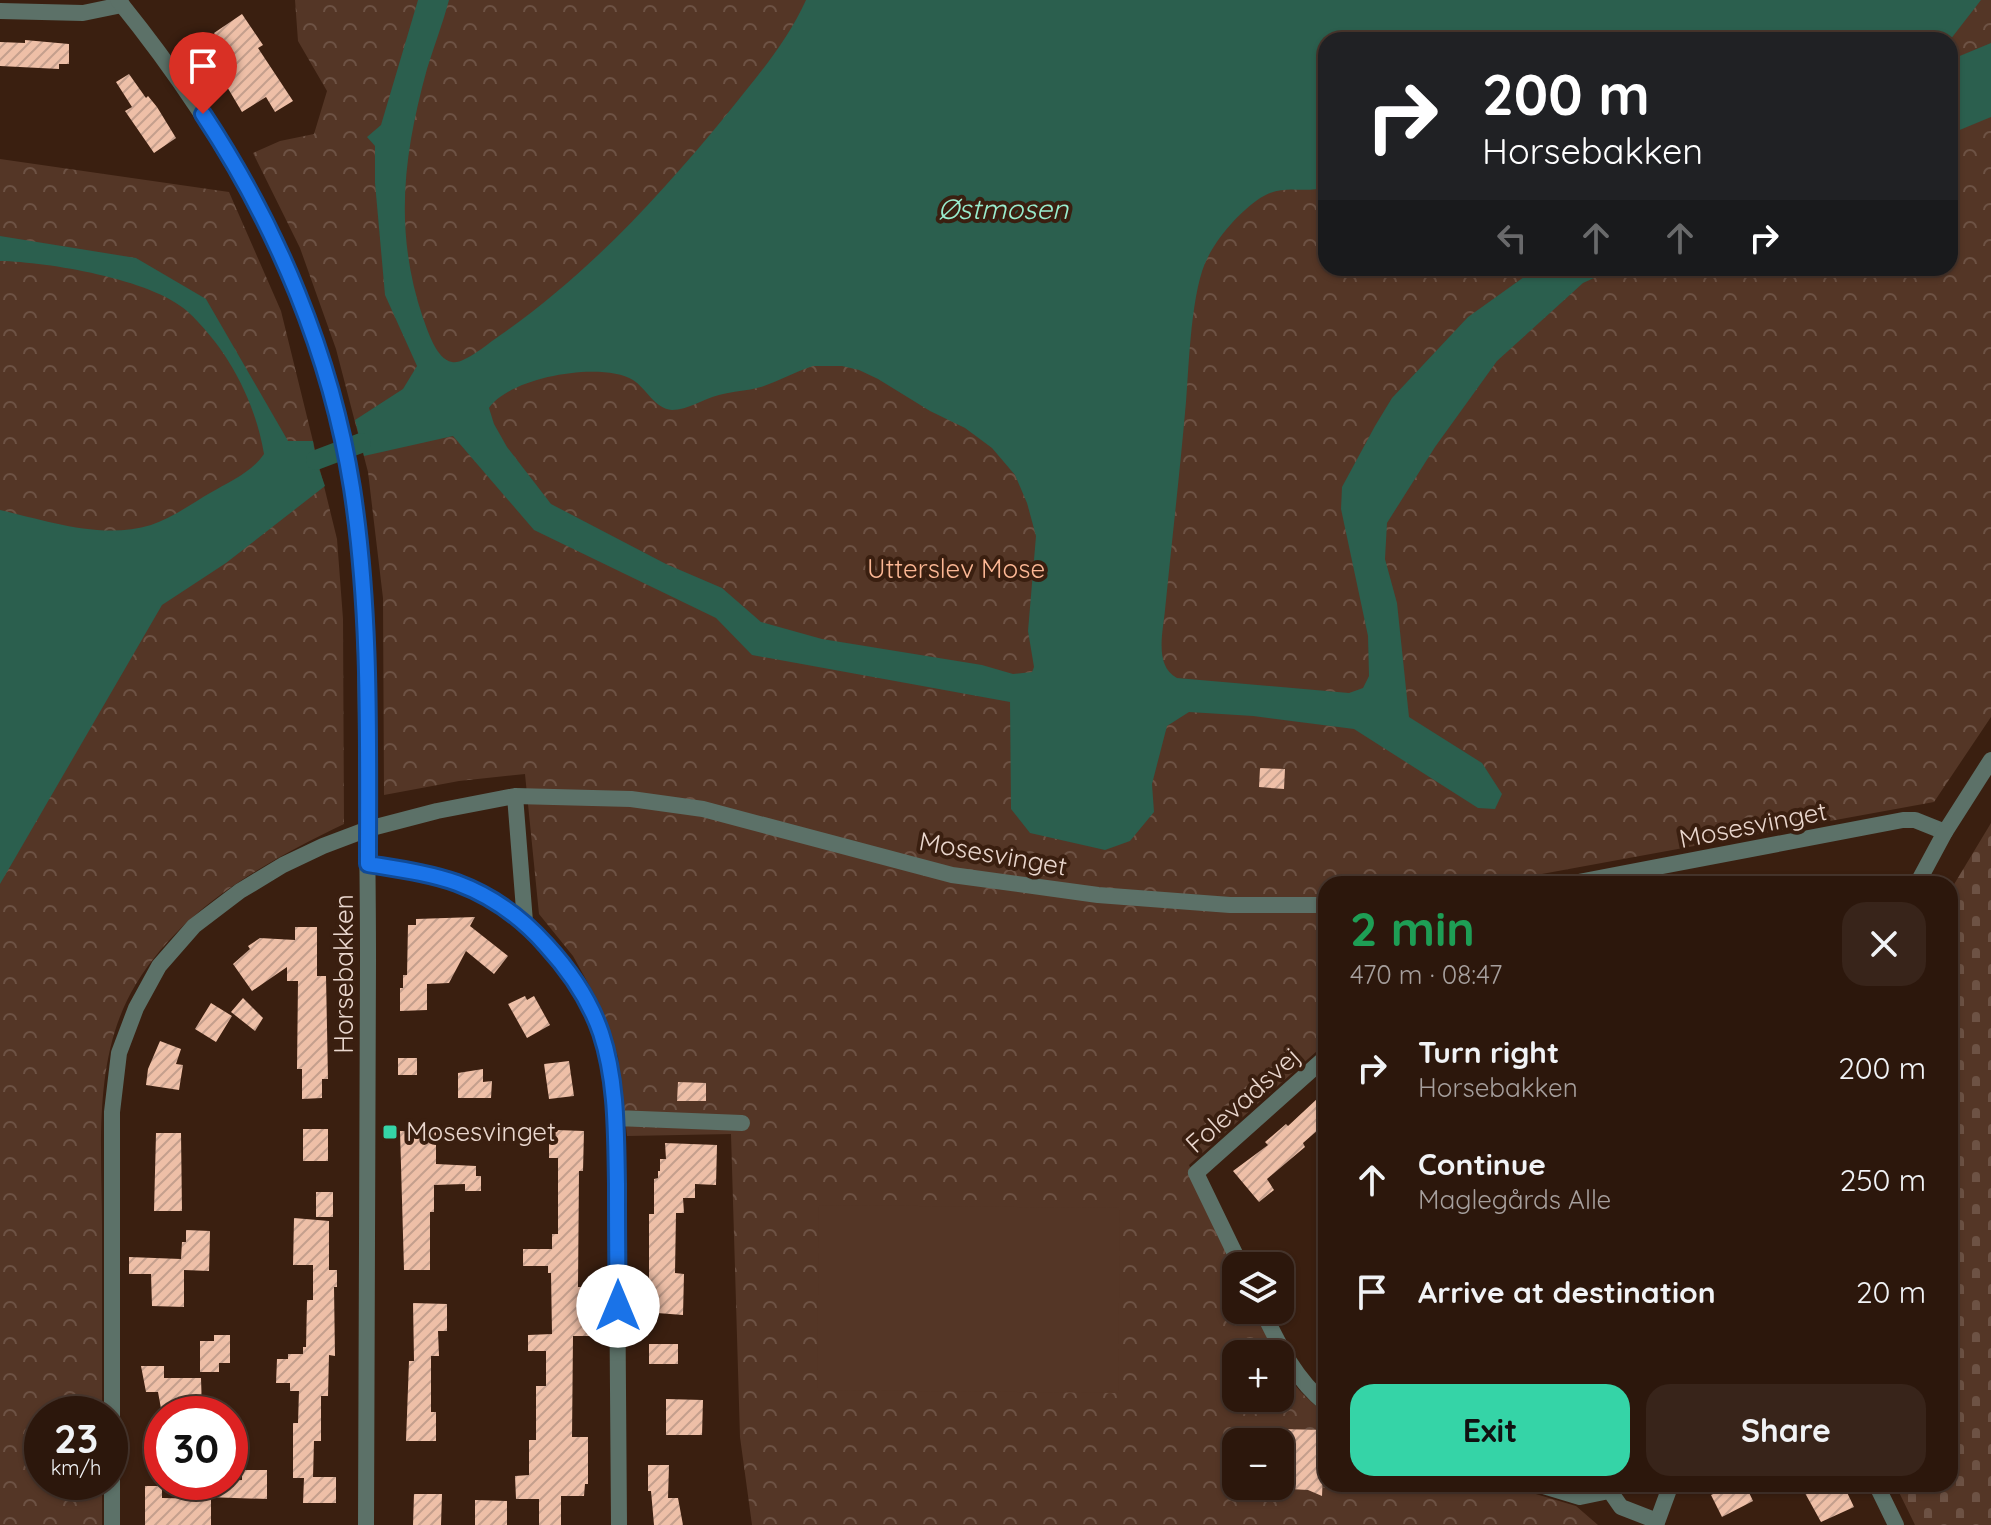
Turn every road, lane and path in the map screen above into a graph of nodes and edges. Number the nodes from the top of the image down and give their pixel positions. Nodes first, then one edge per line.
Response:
1 (120, 3) edge
2 (0, 11) edge
3 (1991, 760) edge
4 (515, 796) junction
5 (368, 829) junction
6 (1945, 832) junction
7 (368, 864) junction
8 (1617, 876) edge
9 (1921, 876) edge
10 (1318, 905) edge
11 (525, 922) junction
12 (1318, 1064) edge
13 (616, 1118) junction
14 (742, 1123) dead end
15 (1234, 1252) edge
16 (1269, 1324) edge
17 (1318, 1397) edge
18 (1563, 1492) edge
19 (1594, 1492) edge
20 (1610, 1492) edge
21 (1668, 1492) edge
22 (1880, 1492) edge
23 (1656, 1523) edge
24 (112, 1525) edge
25 (366, 1525) edge
26 (619, 1525) edge
27 (1896, 1525) edge

1 - 2 street
1 - 5 street, Horsebakken
3 - 6 street
4 - 5 street, Mosesvinget
4 - 10 street, Mosesvinget
4 - 11 street
5 - 7 street, Horsebakken
5 - 24 street, Mosesvinget
6 - 8 street, Mosesvinget
6 - 9 street
7 - 11 street
7 - 25 street, Horsebakken
11 - 13 street
12 - 15 street, Folevadsvej
13 - 14 street
13 - 26 street
16 - 17 street
18 - 19 street
20 - 23 street
21 - 23 street
22 - 27 street

